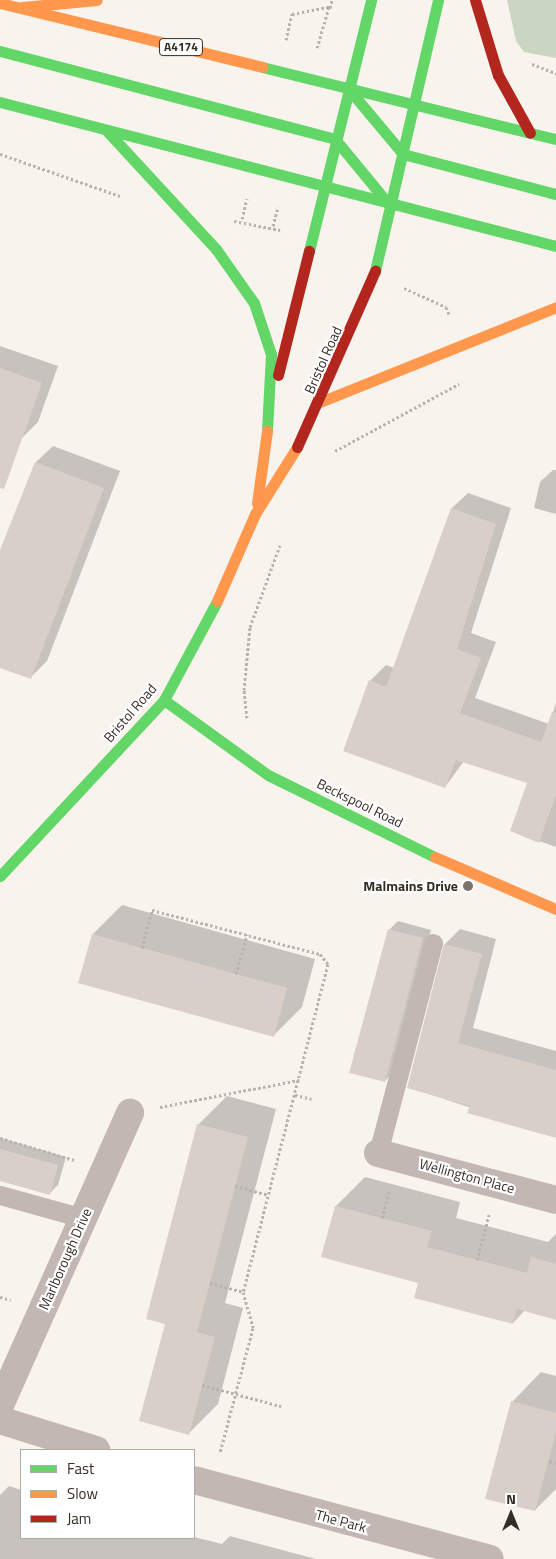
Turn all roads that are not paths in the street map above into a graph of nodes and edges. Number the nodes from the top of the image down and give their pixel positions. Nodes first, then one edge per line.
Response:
1 (97, 0) edge
2 (371, 0) edge
3 (438, 0) edge
4 (475, 0) edge
5 (0, 4) edge
6 (15, 7) junction
7 (0, 51) edge
8 (347, 87) junction
9 (0, 102) edge
10 (415, 104) junction
11 (107, 131) junction
12 (530, 133) junction
13 (335, 139) junction
14 (556, 139) edge
15 (403, 154) junction
16 (324, 189) junction
17 (556, 194) edge
18 (391, 207) junction
19 (556, 246) edge
20 (556, 306) edge
21 (272, 396) junction
22 (320, 402) junction
23 (255, 514) junction
24 (164, 700) junction
25 (0, 876) edge
26 (556, 909) edge
27 (433, 943) dead end
28 (130, 1113) road end
29 (378, 1152) joint
30 (0, 1195) edge
31 (556, 1200) edge
32 (83, 1218) junction
33 (0, 1405) edge
34 (0, 1420) edge
35 (93, 1449) edge
36 (202, 1483) edge
37 (490, 1559) edge

1 - 6 main road
2 - 8 main road
3 - 10 main road, Bristol Road
4 - 12 main road
5 - 6 main road, A4174
6 - 8 main road, A4174
7 - 13 main road
8 - 10 main road, A4174
8 - 13 main road
8 - 15 main road
9 - 11 main road
10 - 12 main road, A4174
10 - 15 main road, Bristol Road
11 - 16 main road
11 - 21 main road
12 - 14 main road, A4174
13 - 16 main road
13 - 18 main road
15 - 17 main road
15 - 18 main road, Bristol Road
16 - 18 main road
16 - 21 main road
18 - 19 main road
18 - 22 main road, Bristol Road
20 - 22 main road
21 - 23 main road, Bristol Road
22 - 23 main road, Bristol Road
23 - 24 main road, Bristol Road
24 - 25 main road, Bristol Road
24 - 26 main road, Beckspool Road
27 - 29 lane
28 - 32 street, Marlborough Drive
29 - 31 street, Wellington Place
30 - 32 lane
32 - 33 street, Marlborough Drive
34 - 35 street
36 - 37 street, The Park

